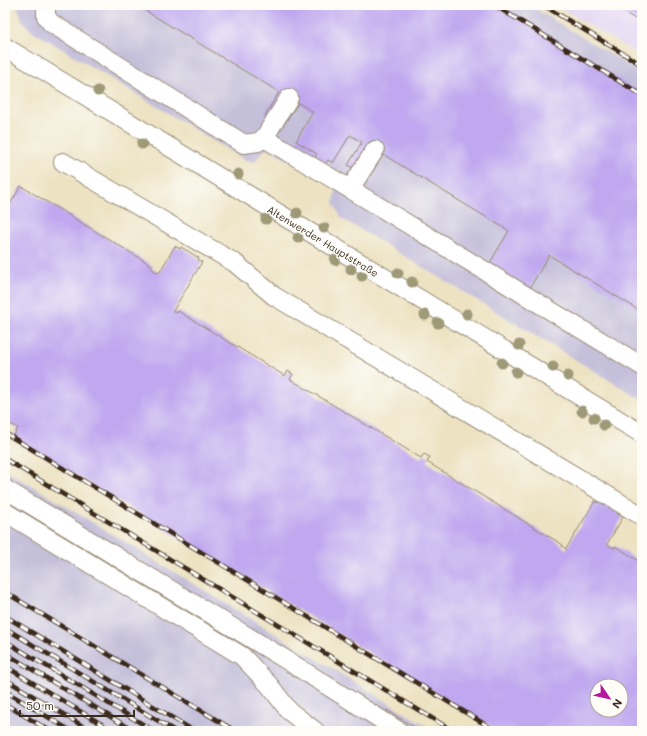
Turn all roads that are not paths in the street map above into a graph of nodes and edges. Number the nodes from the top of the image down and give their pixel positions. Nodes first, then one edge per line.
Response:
1 (46, 5) edge
2 (5, 47) edge
3 (289, 98) dead end
4 (264, 138) junction
5 (375, 150) dead end
6 (63, 162) dead end
7 (350, 189) junction
8 (642, 366) edge
9 (642, 434) edge
10 (5, 489) edge
11 (5, 512) edge
12 (642, 516) edge
13 (288, 661) junction
14 (315, 731) edge
15 (377, 731) edge
16 (399, 731) edge

1 - 4 street
2 - 9 street, Altenwerder Hauptstraße
3 - 4 street
4 - 7 street
5 - 7 street
6 - 12 street
7 - 8 street
10 - 13 street
11 - 14 street
13 - 15 street
13 - 16 street

